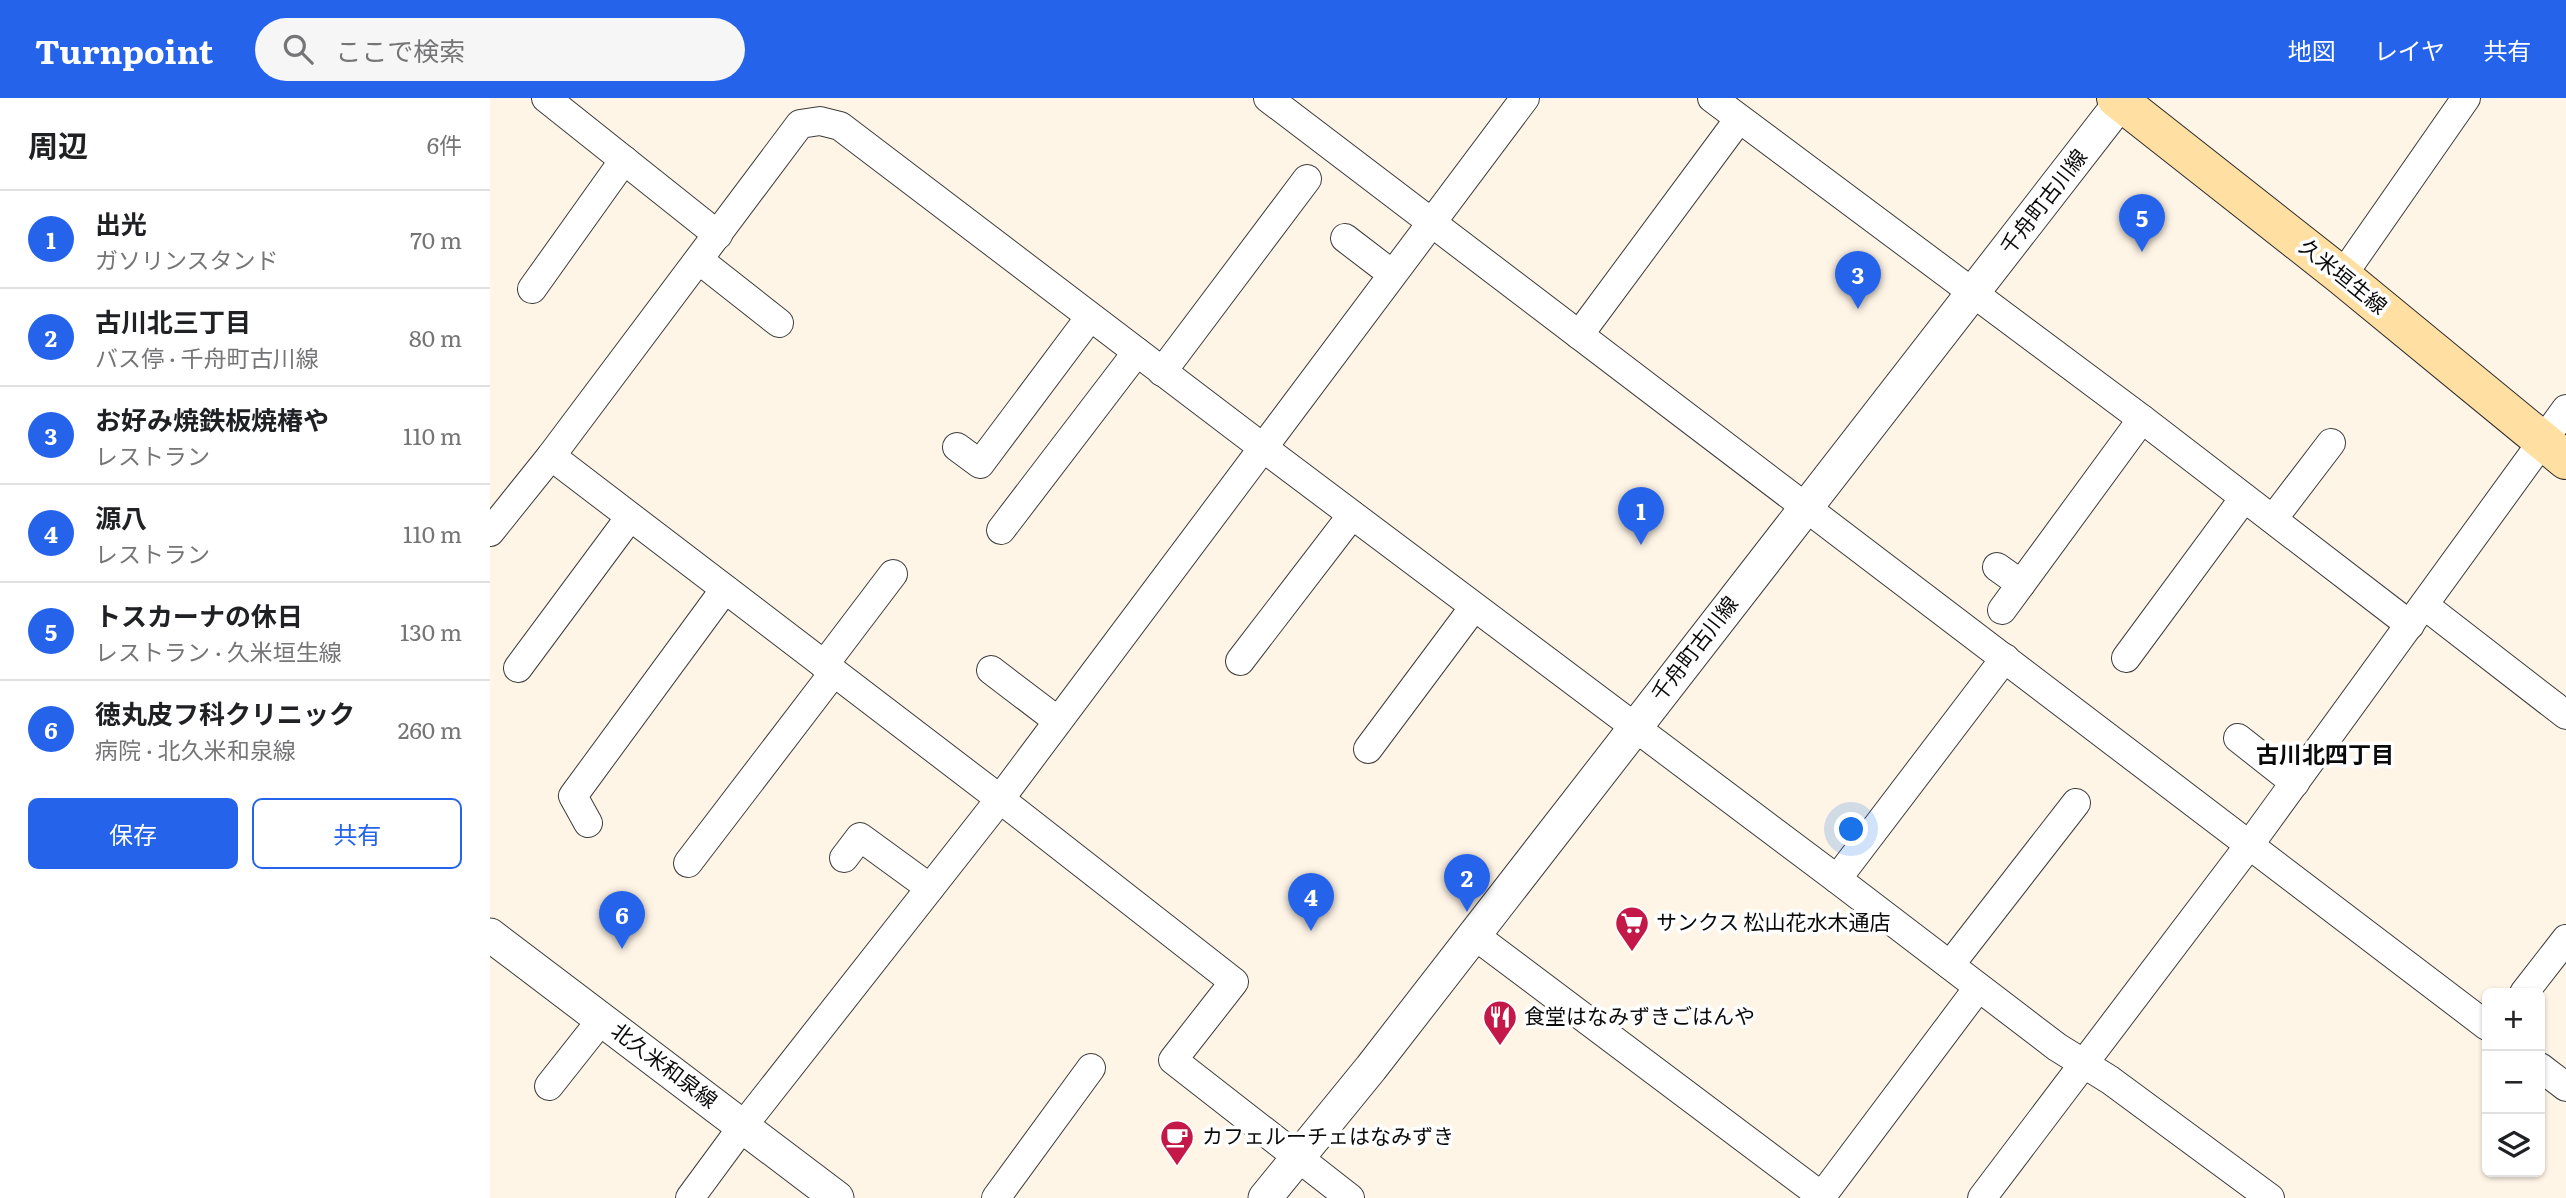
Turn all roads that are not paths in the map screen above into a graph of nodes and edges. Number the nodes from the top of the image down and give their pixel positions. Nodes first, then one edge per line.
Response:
1 (546, 98) edge
2 (1268, 98) edge
3 (1525, 98) edge
4 (1712, 98) edge
5 (2466, 98) edge
6 (2121, 99) edge
7 (820, 109) edge
8 (1740, 119) junction
9 (624, 160) junction
10 (1307, 179) dead end
11 (1432, 222) junction
12 (718, 235) junction
13 (1345, 238) dead end
14 (699, 260) junction
15 (1392, 274) junction
16 (2342, 276) junction
17 (532, 289) dead end
18 (1974, 293) junction
19 (1090, 317) junction
20 (779, 323) dead end
21 (1579, 334) junction
22 (1137, 352) junction
23 (1163, 372) junction
24 (2566, 409) edge
25 (2142, 419) junction
26 (2331, 443) dead end
27 (957, 447) dead end
28 (1262, 447) junction
29 (2554, 450) edge
30 (551, 456) junction
31 (2244, 498) junction
32 (1806, 507) junction
33 (1352, 515) junction
34 (631, 517) junction
35 (2273, 519) junction
36 (1001, 530) dead end
37 (490, 531) edge
38 (1997, 566) dead end
39 (893, 574) dead end
40 (2021, 584) junction
41 (725, 589) junction
42 (1474, 607) junction
43 (2002, 610) dead end
44 (2417, 615) junction
45 (2005, 658) junction
46 (2126, 658) dead end
47 (1240, 661) dead end
48 (518, 668) dead end
49 (829, 668) junction
50 (991, 670) dead end
51 (2566, 715) edge
52 (1058, 721) junction
53 (1634, 727) junction
54 (2238, 738) dead end
55 (1368, 749) dead end
56 (2295, 783) junction
57 (1000, 799) junction
58 (2076, 803) dead end
59 (588, 822) dead end
60 (2250, 844) junction
61 (844, 858) dead end
62 (688, 863) dead end
63 (1837, 878) junction
64 (930, 888) junction
65 (490, 935) edge
66 (1474, 935) junction
67 (2566, 939) edge
68 (1950, 965) junction
69 (1978, 988) junction
70 (2528, 988) edge
71 (602, 1019) junction
72 (2482, 1022) edge
73 (2085, 1063) junction
74 (1091, 1068) dead end
75 (2545, 1071) edge
76 (550, 1086) dead end
77 (2566, 1087) edge
78 (744, 1126) junction
79 (1297, 1158) junction
80 (703, 1192) edge
81 (1823, 1197) edge
82 (837, 1198) edge
83 (996, 1198) edge
84 (1265, 1198) edge
85 (1350, 1198) edge
86 (1982, 1198) edge
87 (2270, 1198) edge

1 - 9 street
2 - 11 street
3 - 11 street
4 - 8 street
5 - 16 street
6 - 16 main road, 久米垣生線
6 - 18 street, 千舟町古川線
7 - 12 street
7 - 19 street
8 - 18 street
8 - 21 street
9 - 12 street
9 - 17 street
10 - 23 street
11 - 15 street
11 - 21 street
12 - 14 street
13 - 15 street
14 - 20 street
14 - 30 street
15 - 28 street
16 - 29 main road, 久米垣生線
18 - 25 street
18 - 32 street, 千舟町古川線
19 - 22 street
19 - 27 street
21 - 32 street
22 - 23 street
22 - 36 street
23 - 28 street
24 - 29 street
25 - 31 street
25 - 40 street
26 - 35 street
28 - 33 street
28 - 52 street
29 - 44 street
30 - 34 street
30 - 37 street
31 - 35 street
31 - 46 street
32 - 45 street
32 - 53 street, 千舟町古川線
33 - 42 street
33 - 47 street
34 - 41 street
34 - 48 street
35 - 44 street
38 - 40 street
39 - 49 street
40 - 43 street
41 - 49 street
41 - 59 street
42 - 53 street
42 - 55 street
44 - 51 street
44 - 56 street
45 - 60 street
45 - 63 street
49 - 57 street
49 - 62 street
50 - 52 street
52 - 57 street
53 - 63 street
53 - 66 street, 千舟町古川線
54 - 56 street
56 - 60 street
57 - 64 street
57 - 79 street
58 - 68 street
60 - 72 street
60 - 73 street
61 - 64 street
63 - 68 street
64 - 78 street
65 - 71 street, 北久米和泉線
66 - 79 street, 千舟町古川線
66 - 81 street
67 - 70 street
68 - 69 street
69 - 73 street
69 - 81 street
71 - 76 street
71 - 78 street, 北久米和泉線
73 - 86 street
73 - 87 street
74 - 83 street
75 - 77 street
78 - 80 street
78 - 82 street, 北久米和泉線
79 - 84 street, 千舟町古川線
79 - 85 street

